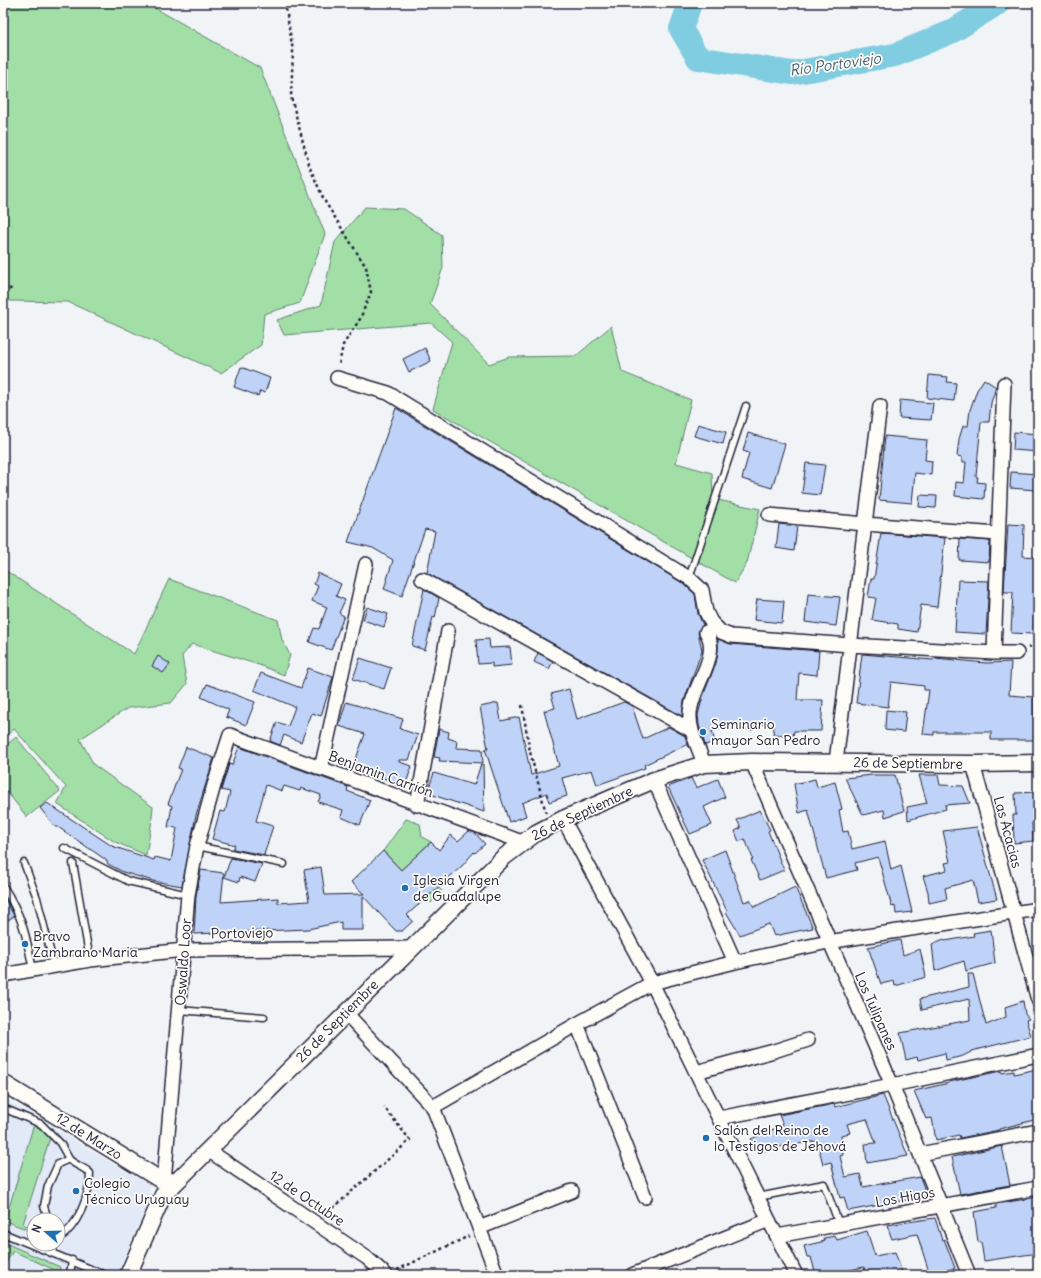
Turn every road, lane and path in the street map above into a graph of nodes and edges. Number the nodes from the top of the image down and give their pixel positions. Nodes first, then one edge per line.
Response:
1 (285, 3) edge
2 (13, 288) dead end
3 (3, 291) edge
4 (337, 378) joint
5 (1004, 384) dead end
6 (746, 406) dead end
7 (880, 406) dead end
8 (769, 515) dead end
9 (865, 524) junction
10 (998, 534) junction
11 (366, 564) dead end
12 (689, 578) junction
13 (422, 579) dead end
14 (448, 631) dead end
15 (706, 632) dead end
16 (850, 645) junction
17 (994, 653) junction
18 (1017, 653) dead end
19 (522, 705) dead end
20 (691, 730) junction
21 (230, 735) joint
22 (752, 762) junction
23 (836, 762) junction
24 (1038, 763) edge
25 (704, 764) junction
26 (973, 764) junction
27 (321, 769) junction
28 (654, 780) junction
29 (417, 805) junction
30 (557, 822) junction
31 (522, 842) junction
32 (197, 846) junction
33 (64, 848) dead end
34 (24, 863) dead end
35 (73, 863) dead end
36 (284, 864) dead end
37 (3, 886) edge
38 (188, 895) junction
39 (1038, 909) edge
40 (1013, 913) junction
41 (828, 942) junction
42 (411, 948) junction
43 (184, 950) junction
44 (90, 960) junction
45 (735, 962) junction
46 (54, 966) junction
47 (33, 970) junction
48 (3, 975) edge
49 (652, 984) junction
50 (1038, 1000) edge
51 (179, 1010) junction
52 (346, 1013) junction
53 (264, 1017) dead end
54 (577, 1024) junction
55 (808, 1040) dead end
56 (1038, 1055) edge
57 (696, 1072) junction
58 (3, 1083) edge
59 (892, 1085) junction
60 (384, 1107) dead end
61 (433, 1107) junction
62 (3, 1108) edge
63 (718, 1118) junction
64 (1038, 1131) edge
65 (208, 1150) junction
66 (920, 1154) junction
67 (70, 1159) junction
68 (168, 1186) junction
69 (1038, 1188) edge
70 (572, 1191) dead end
71 (644, 1197) dead end
72 (758, 1197) junction
73 (941, 1207) junction
74 (46, 1212) edge
75 (769, 1220) junction
76 (316, 1223) junction
77 (839, 1224) junction
78 (479, 1230) junction
79 (66, 1232) edge
80 (3, 1233) edge
81 (777, 1236) junction
82 (54, 1253) joint
83 (72, 1260) junction
84 (391, 1273) edge
85 (70, 1275) edge
86 (105, 1275) edge
87 (128, 1275) edge
88 (497, 1275) edge
89 (632, 1275) edge
90 (796, 1275) edge
91 (969, 1275) edge

1 - 4 path
2 - 3 path
4 - 12 street
5 - 10 street
6 - 12 lane
7 - 9 street
8 - 9 street
9 - 10 street
9 - 16 street
10 - 17 street
11 - 27 street
12 - 16 street
13 - 20 street
14 - 29 street
15 - 20 street
16 - 17 street
16 - 23 street
17 - 18 street
19 - 30 path
20 - 25 street
21 - 27 street, Benjamin Carrión
21 - 32 street, Oswaldo Loor
22 - 23 street, 26 de Septiembre
22 - 25 street, 26 de Septiembre
22 - 41 street, Los Tulipanes
23 - 26 street, 26 de Septiembre
24 - 26 street, 26 de Septiembre
25 - 28 street, 26 de Septiembre
26 - 40 street, Las Acacias
27 - 29 street, Benjamin Carrión
28 - 30 street, 26 de Septiembre
28 - 45 street
29 - 31 street, Benjamin Carrión
30 - 31 street, 26 de Septiembre
30 - 49 street
31 - 42 street, 26 de Septiembre
32 - 36 lane
32 - 38 street, Oswaldo Loor
33 - 38 lane
34 - 46 lane
35 - 44 lane
37 - 47 lane
38 - 43 street, Oswaldo Loor
39 - 40 street
40 - 41 street
40 - 50 street, Las Acacias
41 - 45 street
41 - 59 street, Los Tulipanes
42 - 43 street, Portoviejo
42 - 52 street, 26 de Septiembre
43 - 44 street, Portoviejo
43 - 51 street, Oswaldo Loor
44 - 46 street, Portoviejo
45 - 49 street
46 - 47 street, Portoviejo
47 - 48 street, Portoviejo
49 - 54 street
49 - 57 street
51 - 53 lane
51 - 68 street, Oswaldo Loor
52 - 61 street
52 - 65 street, 26 de Septiembre
54 - 61 street
54 - 71 street
55 - 57 street
56 - 59 street
57 - 63 street
58 - 68 street, 12 de Marzo
59 - 63 street
59 - 66 street, Los Tulipanes
60 - 76 path
61 - 78 street
62 - 67 lane
63 - 72 street
64 - 66 street
65 - 68 street, 26 de Septiembre
65 - 76 street, 12 de Octubre
66 - 73 street, Los Tulipanes
67 - 74 lane
67 - 79 lane
68 - 87 street, 26 de Septiembre
69 - 73 street, Los Higos
70 - 78 street
72 - 75 street
72 - 77 lane
73 - 77 street, Los Higos
73 - 91 street, Los Tulipanes
75 - 81 street
75 - 89 street
76 - 84 street, 12 de Octubre
77 - 81 street, Los Higos
78 - 84 path
78 - 88 street
80 - 82 lane
81 - 90 street
82 - 83 lane
83 - 85 lane
83 - 86 lane

